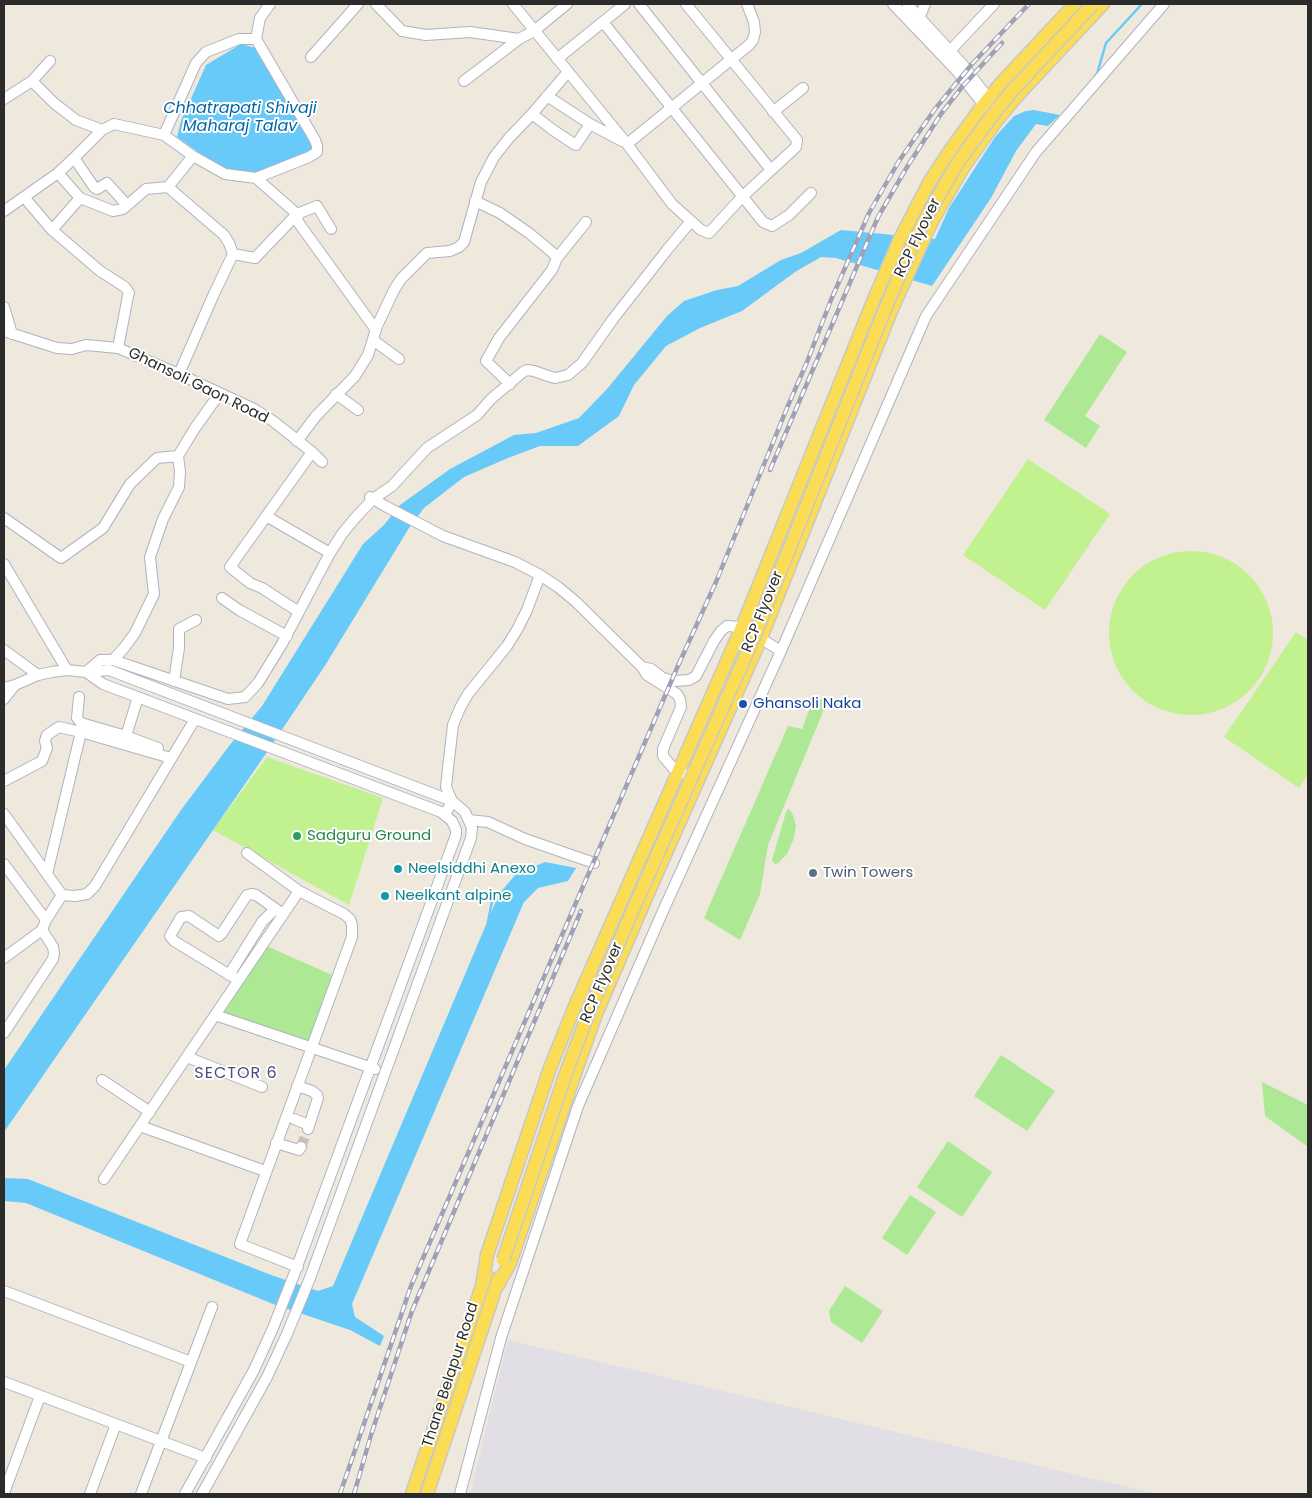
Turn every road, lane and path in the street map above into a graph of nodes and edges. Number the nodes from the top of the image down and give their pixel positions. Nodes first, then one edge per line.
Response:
1 (270, 4) edge
2 (358, 4) edge
3 (376, 4) edge
4 (513, 4) edge
5 (566, 4) edge
6 (625, 4) edge
7 (639, 4) edge
8 (686, 4) edge
9 (747, 4) edge
10 (893, 4) edge
11 (907, 4) edge
12 (926, 4) edge
13 (994, 4) edge
14 (1075, 4) edge
15 (1084, 4) edge
16 (1093, 4) edge
17 (1103, 4) edge
18 (1164, 4) edge
19 (916, 20) junction
20 (602, 22) junction
21 (534, 30) junction
22 (256, 39) junction
23 (519, 39) junction
24 (947, 54) junction
25 (311, 57) dead end
26 (557, 59) junction
27 (732, 60) junction
28 (50, 61) dead end
29 (568, 72) junction
30 (32, 81) junction
31 (464, 81) dead end
32 (702, 84) junction
33 (803, 88) dead end
34 (547, 96) junction
35 (4, 99) edge
36 (985, 102) junction
37 (672, 108) junction
38 (773, 112) junction
39 (532, 114) junction
40 (999, 117) junction
41 (590, 124) junction
42 (102, 130) junction
43 (164, 135) junction
44 (627, 144) junction
45 (193, 156) junction
46 (74, 158) junction
47 (771, 170) junction
48 (58, 173) junction
49 (256, 178) junction
50 (168, 187) junction
51 (811, 193) dead end
52 (24, 196) junction
53 (742, 197) junction
54 (80, 198) junction
55 (475, 201) junction
56 (127, 205) junction
57 (4, 211) edge
58 (297, 218) junction
59 (691, 221) junction
60 (586, 222) dead end
61 (331, 229) dead end
62 (52, 230) junction
63 (232, 254) junction
64 (557, 258) junction
65 (4, 306) edge
66 (8, 333) edge
67 (374, 335) junction
68 (118, 348) junction
69 (399, 358) dead end
70 (179, 374) junction
71 (510, 384) junction
72 (220, 394) junction
73 (336, 394) junction
74 (358, 410) dead end
75 (297, 441) junction
76 (312, 452) junction
77 (178, 456) junction
78 (322, 462) dead end
79 (372, 498) junction
80 (266, 516) junction
81 (4, 518) edge
82 (330, 553) junction
83 (4, 564) edge
84 (540, 575) junction
85 (222, 598) dead end
86 (299, 612) junction
87 (196, 620) dead end
88 (742, 627) junction
89 (287, 636) junction
90 (761, 638) junction
91 (4, 650) edge
92 (781, 650) junction
93 (113, 660) junction
94 (642, 667) junction
95 (67, 670) junction
96 (86, 672) junction
97 (38, 675) junction
98 (174, 681) junction
99 (15, 686) junction
100 (4, 688) edge
101 (79, 697) dead end
102 (138, 698) junction
103 (4, 699) edge
104 (217, 712) junction
105 (195, 719) junction
106 (211, 725) junction
107 (81, 732) junction
108 (126, 736) junction
109 (181, 736) dead end
110 (171, 758) junction
111 (679, 771) junction
112 (698, 780) junction
113 (4, 781) edge
114 (452, 801) junction
115 (4, 814) edge
116 (445, 815) junction
117 (469, 820) junction
118 (247, 853) dead end
119 (594, 863) dead end
120 (4, 864) edge
121 (47, 874) junction
122 (299, 891) junction
123 (62, 895) junction
124 (279, 912) junction
125 (46, 920) junction
126 (42, 930) junction
127 (4, 958) edge
128 (229, 975) junction
129 (238, 980) junction
130 (215, 1016) junction
131 (4, 1033) edge
132 (311, 1047) junction
133 (187, 1057) junction
134 (370, 1067) junction
135 (385, 1072) junction
136 (102, 1080) dead end
137 (297, 1086) junction
138 (262, 1087) dead end
139 (150, 1112) junction
140 (294, 1119) dead end
141 (140, 1126) junction
142 (276, 1143) junction
143 (301, 1147) dead end
144 (265, 1171) junction
145 (104, 1179) dead end
146 (499, 1259) junction
147 (296, 1269) junction
148 (483, 1280) junction
149 (498, 1285) junction
150 (4, 1290) edge
151 (212, 1307) dead end
152 (191, 1362) junction
153 (4, 1382) edge
154 (40, 1396) junction
155 (116, 1424) junction
156 (161, 1441) junction
157 (206, 1458) junction
158 (4, 1493) edge
159 (90, 1494) edge
160 (141, 1494) edge
161 (185, 1494) edge
162 (202, 1494) edge
163 (412, 1494) edge
164 (426, 1494) edge
165 (460, 1494) edge

1 - 22 street
2 - 25 street
3 - 23 street
4 - 21 street
5 - 21 street
6 - 20 street
7 - 32 street
8 - 27 street
9 - 27 street
10 - 19 street
11 - 19 street
12 - 19 street
13 - 24 street
14 - 36 main road
15 - 146 main road, RCP Flyover
16 - 146 main road, RCP Flyover, bridge
17 - 40 main road
18 - 92 street
19 - 24 street
20 - 26 street
20 - 37 street
21 - 23 street
21 - 26 street
22 - 43 street
22 - 49 street
23 - 31 street
24 - 36 street
26 - 29 street
27 - 32 street
27 - 38 street
28 - 30 street
29 - 34 street
29 - 44 street
30 - 35 street
30 - 42 street
32 - 37 street
32 - 47 street
33 - 38 street
34 - 39 street
34 - 41 street
36 - 40 street
36 - 88 main road
37 - 44 street
37 - 53 street
38 - 47 street
39 - 41 street
39 - 55 street
40 - 90 main road
41 - 44 street
42 - 43 street
42 - 46 street
43 - 45 street
44 - 59 street
45 - 49 street
45 - 50 street
46 - 48 street
46 - 56 street
47 - 53 street
48 - 52 street
48 - 54 street
49 - 58 street
50 - 56 street
50 - 63 street
51 - 53 street
52 - 57 street
52 - 62 street
53 - 59 street
54 - 56 street
54 - 62 street
55 - 64 street
55 - 67 street
58 - 61 street
58 - 63 street
58 - 67 street
59 - 71 street
60 - 64 street
62 - 68 street
63 - 70 street
64 - 71 street
65 - 66 street
66 - 68 street, Ghansoli Gaon Road
67 - 69 street
67 - 73 street
68 - 70 street, Ghansoli Gaon Road
70 - 72 street, Ghansoli Gaon Road
71 - 79 street
72 - 75 street, Ghansoli Gaon Road
72 - 77 street
73 - 74 street
73 - 75 street
75 - 76 street, Ghansoli Gaon Road
76 - 78 street, Ghansoli Gaon Road
76 - 80 street
77 - 81 street
77 - 93 street
79 - 82 street
79 - 84 street
80 - 82 street
80 - 86 street
82 - 86 street
83 - 95 street
84 - 94 street
84 - 114 street
85 - 89 street
86 - 89 street
87 - 98 street
88 - 90 street
88 - 94 street
88 - 111 main road
89 - 98 street
90 - 92 street
90 - 112 main road
91 - 97 street
92 - 165 street
93 - 96 street
93 - 98 street
94 - 111 street
95 - 96 street
95 - 97 street
96 - 102 street
96 - 104 street
97 - 99 street
99 - 100 street
99 - 103 street
101 - 108 street
102 - 105 street
102 - 108 street
104 - 106 street
104 - 114 street
105 - 106 street
105 - 110 street
106 - 116 street
107 - 110 street
107 - 113 street
107 - 121 street
108 - 109 street
110 - 123 street
111 - 112 street
111 - 148 main road
112 - 149 main road
114 - 116 street
114 - 117 street
115 - 121 street
116 - 134 street
117 - 119 street
117 - 135 street
118 - 122 street
120 - 125 street
121 - 123 street
122 - 124 street
122 - 132 street
123 - 125 street
124 - 128 street
124 - 128 street
124 - 129 street
125 - 126 street
126 - 127 street
126 - 131 street
128 - 129 street
129 - 130 street
130 - 132 street
130 - 133 street
132 - 134 street
132 - 137 street
133 - 138 street
133 - 139 street
134 - 135 street
134 - 147 street
135 - 162 street
136 - 139 street
137 - 140 street
137 - 142 street
139 - 141 street
141 - 144 street
141 - 145 street
142 - 143 street
142 - 144 street
144 - 147 street
146 - 148 main road, Thane Belapur Road
146 - 149 main road, Thane Belapur Road
147 - 157 street
148 - 163 main road, Thane Belapur Road
149 - 164 main road, Thane Belapur Road
150 - 152 street
151 - 152 street
152 - 156 street
153 - 154 street
154 - 155 street
154 - 158 street
155 - 156 street
155 - 159 street
156 - 157 street
156 - 160 street
157 - 161 street

